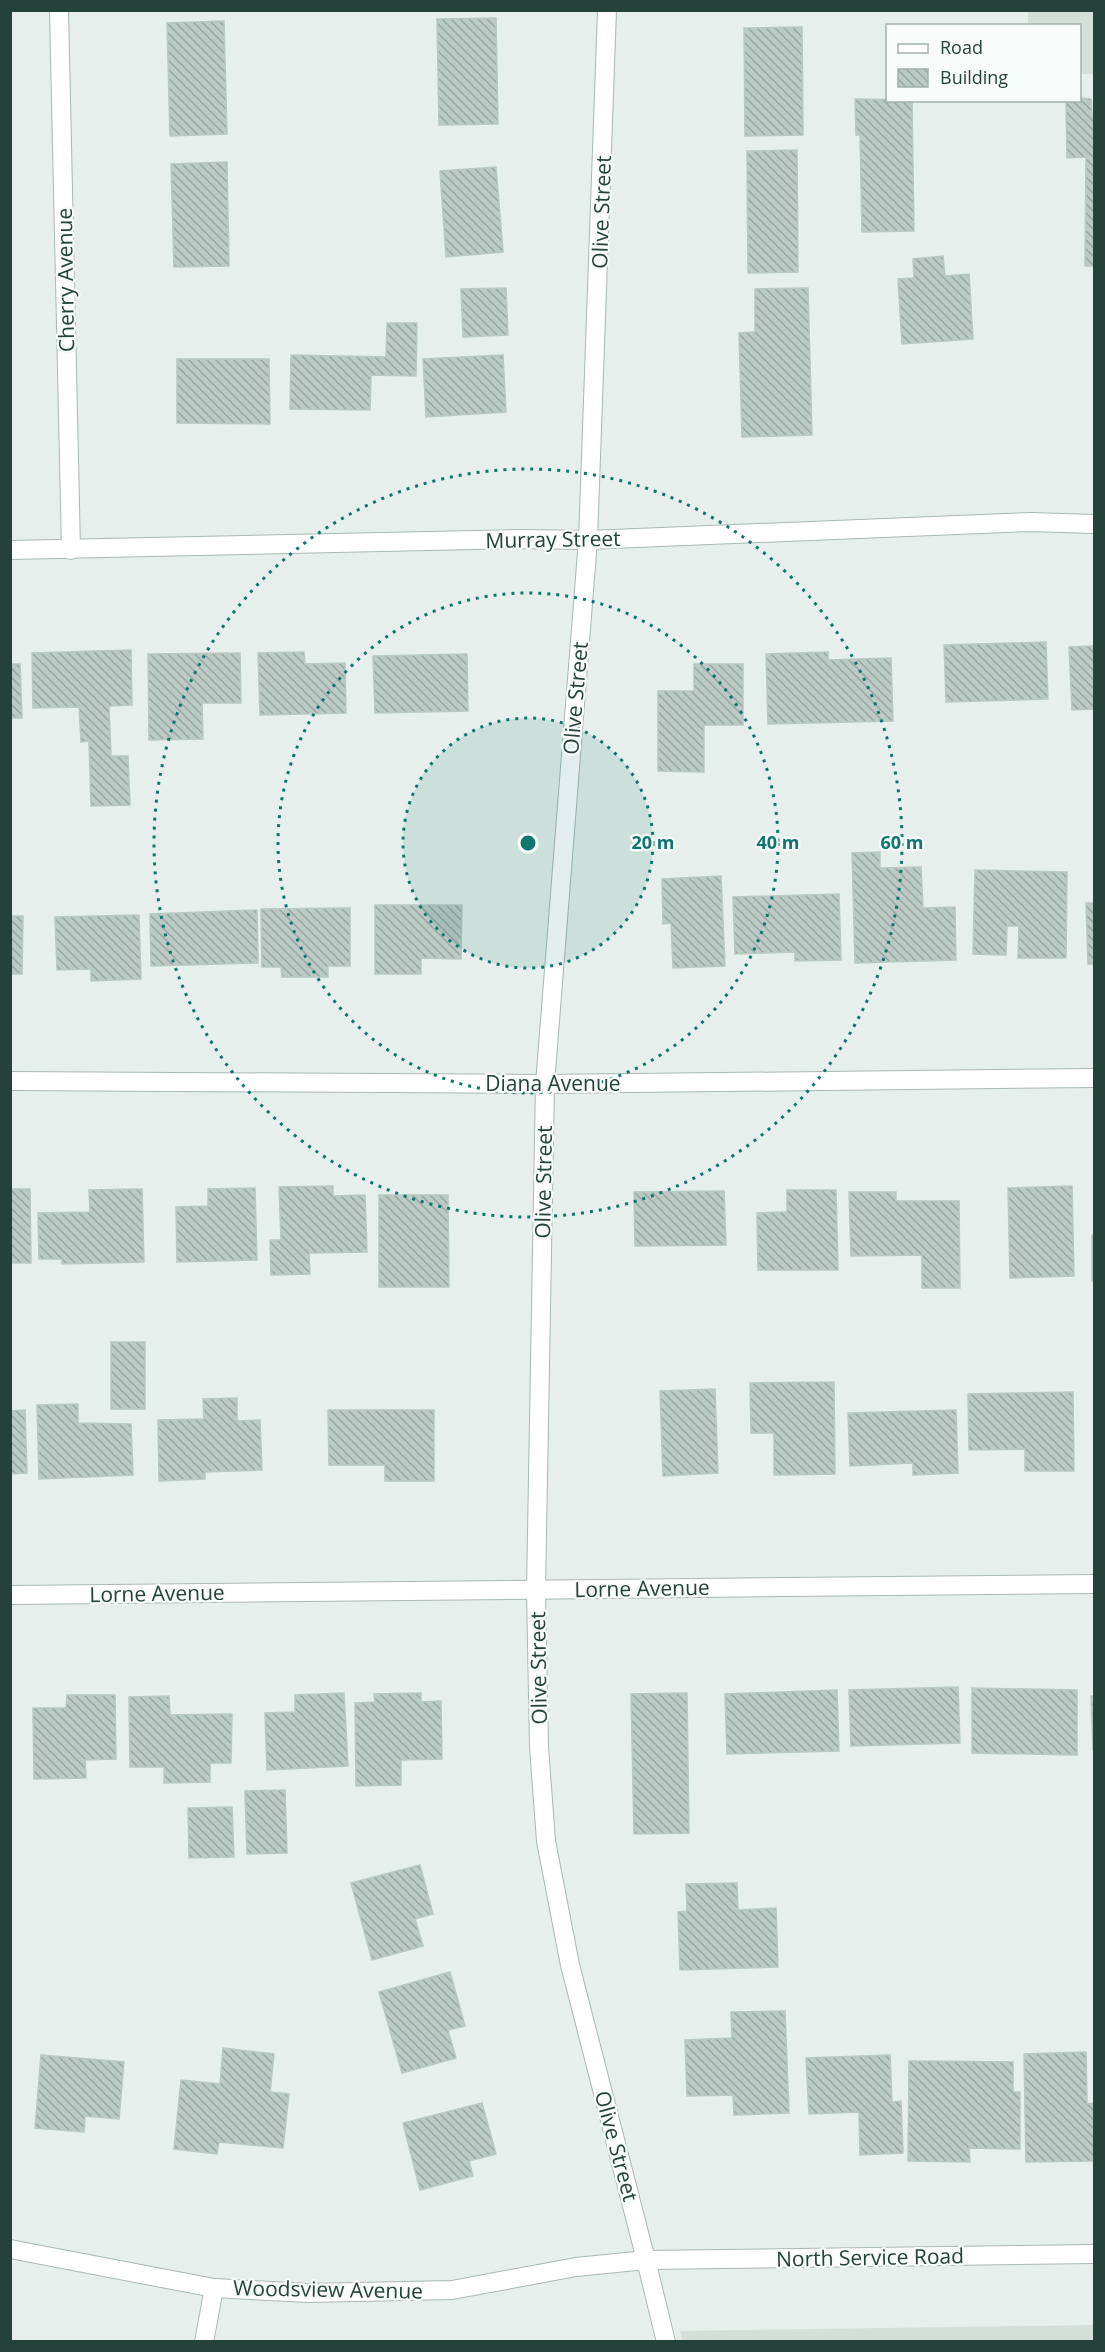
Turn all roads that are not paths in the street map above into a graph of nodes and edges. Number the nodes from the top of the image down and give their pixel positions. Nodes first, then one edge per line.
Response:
1 (58, 10) edge
2 (607, 10) edge
3 (1095, 524) edge
4 (588, 540) junction
5 (10, 549) edge
6 (71, 549) junction
7 (1095, 1078) edge
8 (10, 1081) edge
9 (545, 1084) junction
10 (1095, 1584) edge
11 (536, 1590) junction
12 (10, 1595) edge
13 (10, 2249) edge
14 (1095, 2254) edge
15 (646, 2260) junction
16 (214, 2288) junction
17 (204, 2342) edge
18 (666, 2342) edge

1 - 6 street, Cherry Avenue
2 - 4 street, Olive Street
3 - 4 street, Murray Street
4 - 6 street, Murray Street
4 - 9 street, Olive Street
5 - 6 street, Murray Street
7 - 9 street, Diana Avenue
8 - 9 street, Diana Avenue
9 - 11 street, Olive Street
10 - 11 street, Lorne Avenue
11 - 12 street, Lorne Avenue
11 - 15 street, Olive Street
13 - 16 street, Woodsview Avenue
14 - 15 street, North Service Road
15 - 16 street, Woodsview Avenue
15 - 18 street, Olive Street
16 - 17 street

